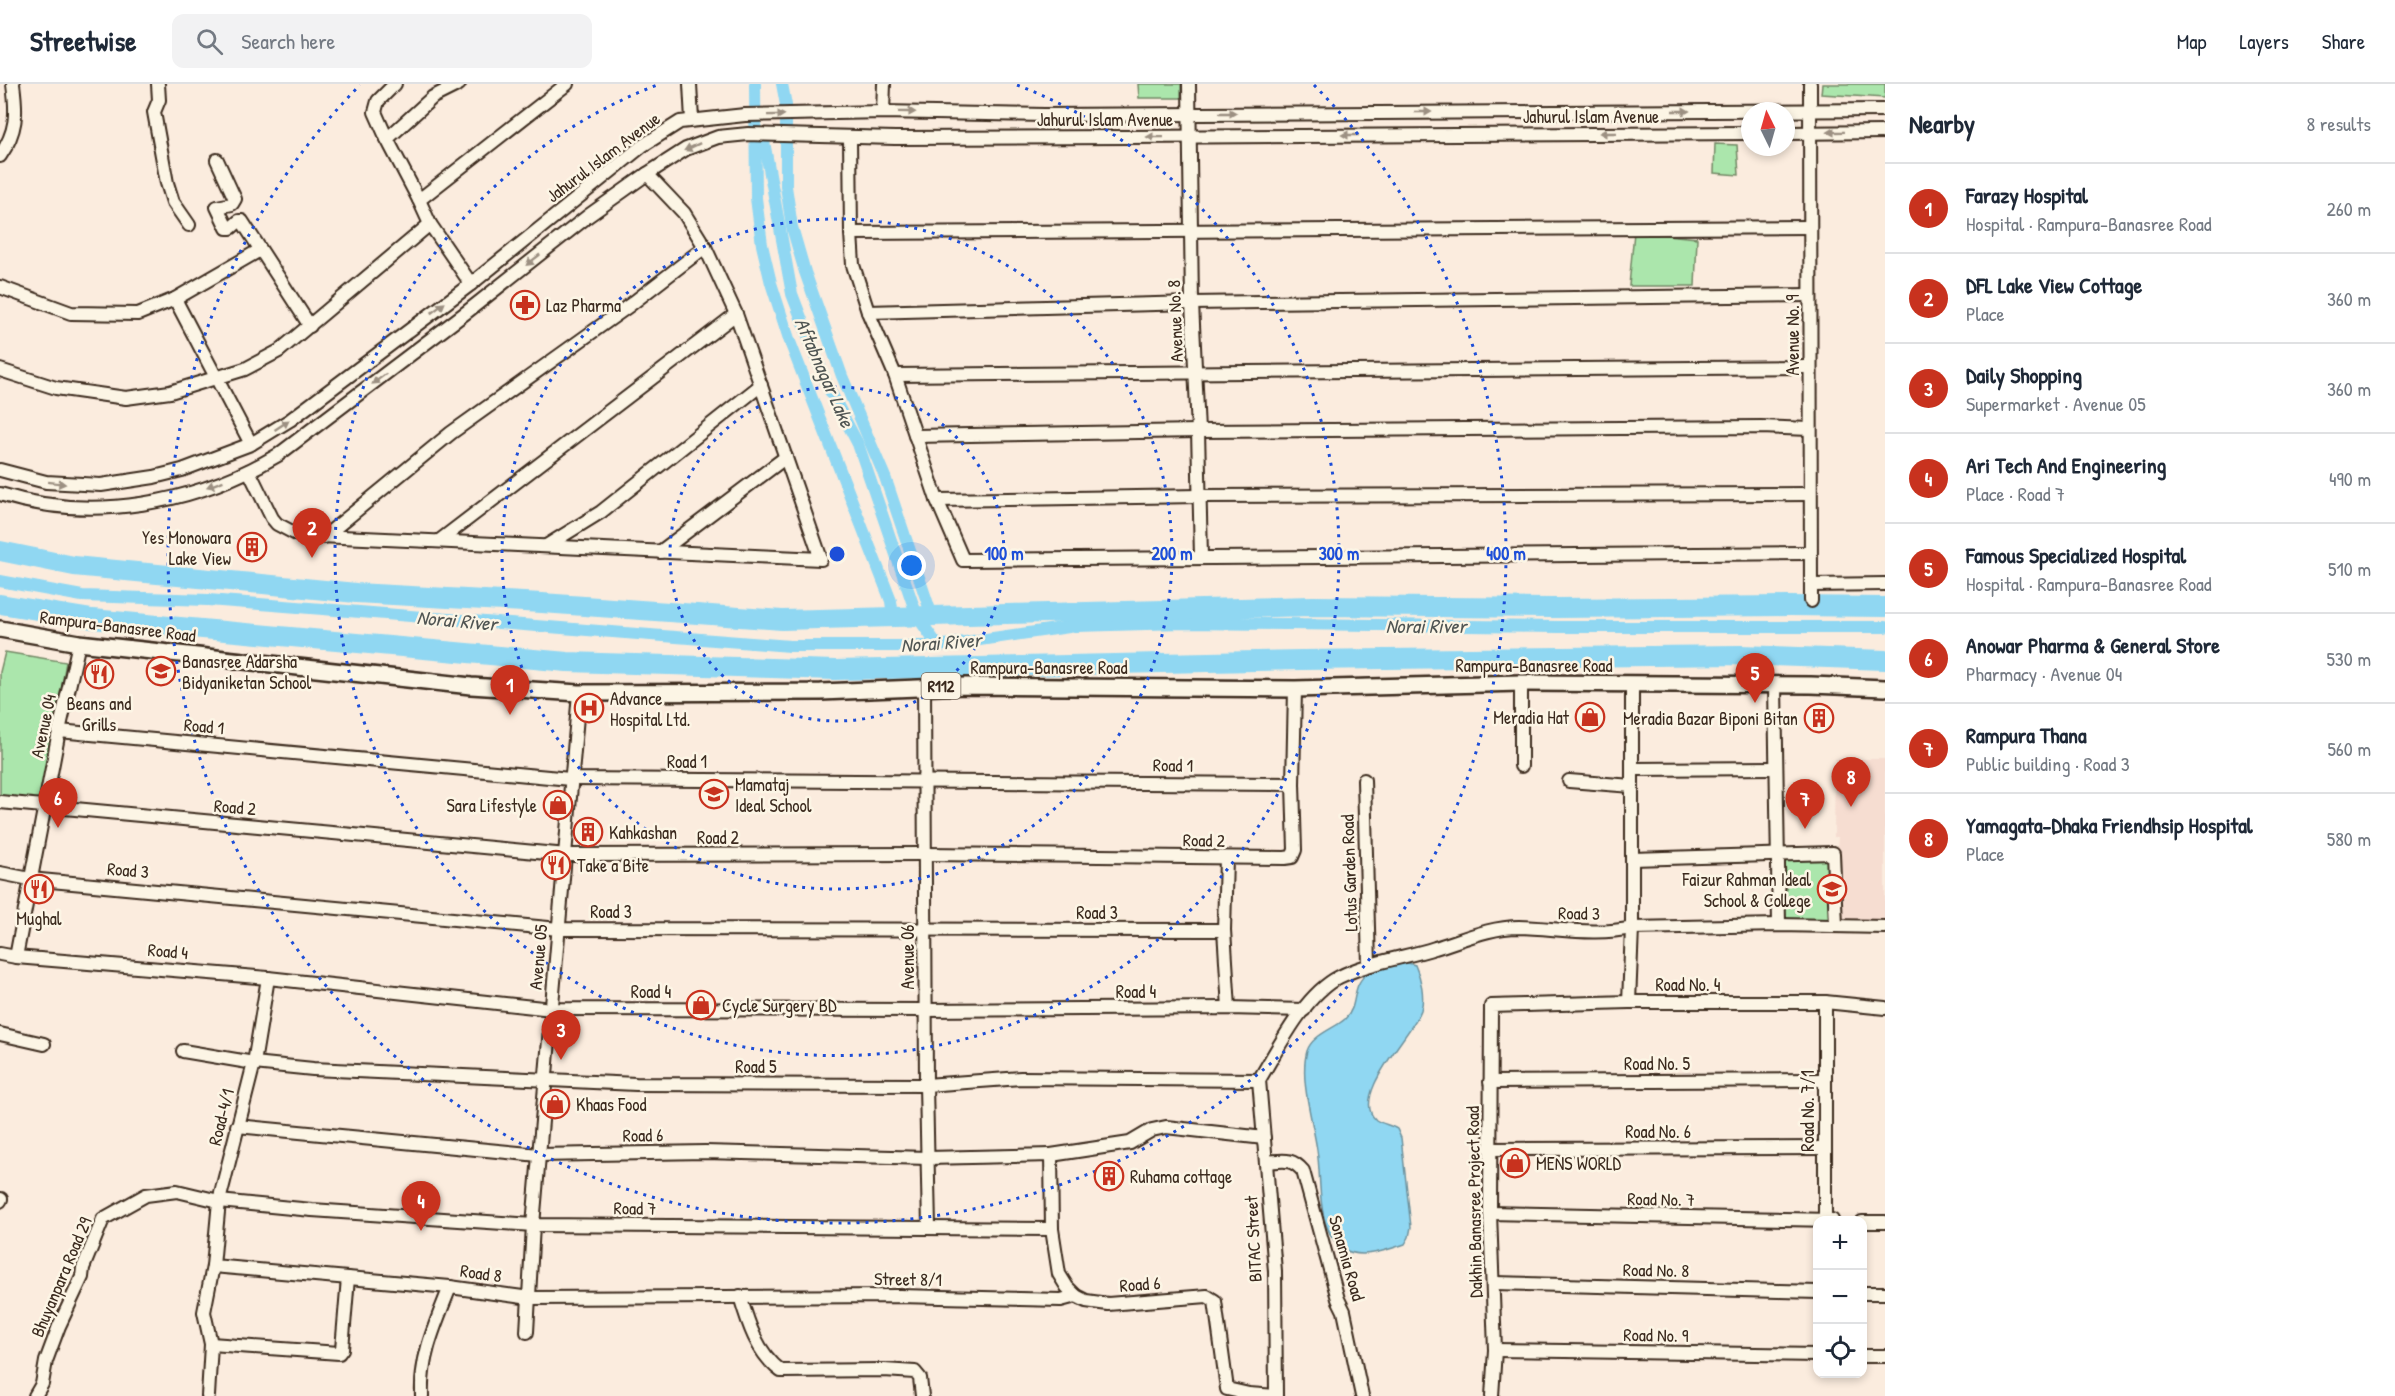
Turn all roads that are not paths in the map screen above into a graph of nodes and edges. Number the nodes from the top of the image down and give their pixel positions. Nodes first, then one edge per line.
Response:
1 (13, 84) edge
2 (158, 84) edge
3 (395, 84) edge
4 (459, 84) edge
5 (567, 84) edge
6 (690, 84) edge
7 (884, 84) edge
8 (1189, 84) edge
9 (1810, 84) edge
10 (1810, 110) junction
11 (1885, 110) edge
12 (883, 112) junction
13 (1190, 113) junction
14 (692, 120) junction
15 (1885, 132) edge
16 (1741, 133) edge
17 (1795, 133) edge
18 (1810, 133) junction
19 (850, 137) junction
20 (1190, 137) junction
21 (387, 139) junction
22 (0, 156) edge
23 (217, 160) dead end
24 (647, 174) junction
25 (419, 200) junction
26 (430, 224) junction
27 (189, 225) dead end
28 (1810, 227) junction
29 (1191, 230) junction
30 (851, 233) junction
31 (705, 247) junction
32 (260, 250) junction
33 (471, 284) junction
34 (1, 291) edge
35 (1810, 295) junction
36 (175, 299) junction
37 (1192, 303) junction
38 (867, 312) junction
39 (736, 314) junction
40 (310, 326) junction
41 (1810, 367) junction
42 (0, 370) edge
43 (1195, 373) junction
44 (895, 375) junction
45 (216, 377) junction
46 (761, 385) junction
47 (1810, 429) junction
48 (1198, 431) junction
49 (915, 436) junction
50 (251, 444) junction
51 (786, 457) junction
52 (0, 470) edge
53 (249, 471) junction
54 (0, 494) edge
55 (1810, 494) junction
56 (1200, 496) junction
57 (937, 500) junction
58 (324, 537) junction
59 (439, 541) junction
60 (546, 546) junction
61 (660, 552) junction
62 (1810, 553) junction
63 (1201, 556) junction
64 (1885, 584) edge
65 (1811, 585) junction
66 (1811, 602) dead end
67 (0, 629) edge
68 (79, 643) junction
69 (1521, 683) junction
70 (1632, 684) junction
71 (1775, 686) junction
72 (924, 687) junction
73 (1885, 688) edge
74 (1295, 689) junction
75 (579, 693) junction
76 (59, 731) junction
77 (1521, 766) dead end
78 (1776, 768) junction
79 (1632, 769) junction
80 (570, 779) junction
81 (925, 780) junction
82 (1364, 780) dead end
83 (1569, 782) dead end
84 (1293, 784) junction
85 (1632, 786) junction
86 (0, 802) edge
87 (45, 808) junction
88 (924, 854) junction
89 (567, 855) junction
90 (1777, 856) junction
91 (1226, 858) junction
92 (1632, 859) junction
93 (0, 873) edge
94 (30, 879) junction
95 (1779, 925) junction
96 (1836, 927) junction
97 (1885, 927) edge
98 (1632, 928) junction
99 (559, 929) junction
100 (925, 930) junction
101 (1224, 930) junction
102 (0, 954) edge
103 (16, 957) junction
104 (1369, 965) junction
105 (268, 978) junction
106 (1629, 1002) junction
107 (1825, 1002) junction
108 (1491, 1006) joint
109 (1229, 1008) junction
110 (1885, 1008) edge
111 (552, 1009) junction
112 (925, 1010) junction
113 (1304, 1010) junction
114 (0, 1034) edge
115 (44, 1044) dead end
116 (183, 1051) dead end
117 (254, 1064) junction
118 (1259, 1080) junction
119 (1825, 1080) junction
120 (546, 1081) junction
121 (1490, 1082) junction
122 (926, 1085) junction
123 (237, 1126) junction
124 (1264, 1138) junction
125 (1825, 1148) junction
126 (1490, 1149) junction
127 (539, 1155) junction
128 (1051, 1155) junction
129 (928, 1158) junction
130 (1266, 1161) junction
131 (219, 1201) junction
132 (1490, 1213) junction
133 (1825, 1216) edge
134 (1813, 1220) edge
135 (1867, 1222) edge
136 (1885, 1222) edge
137 (533, 1225) junction
138 (929, 1228) junction
139 (1053, 1229) junction
140 (216, 1267) junction
141 (348, 1278) junction
142 (1494, 1284) junction
143 (450, 1287) junction
144 (1813, 1292) edge
145 (1867, 1293) edge
146 (1885, 1293) edge
147 (740, 1296) junction
148 (1076, 1296) junction
149 (530, 1298) junction
150 (527, 1332) dead end
151 (211, 1344) junction
152 (1495, 1350) junction
153 (1813, 1355) edge
154 (1867, 1356) edge
155 (1885, 1356) edge
156 (35, 1396) edge
157 (208, 1396) edge
158 (422, 1396) edge
159 (922, 1396) edge
160 (1276, 1396) edge
161 (1362, 1396) edge
162 (1492, 1396) edge

1 - 22 street
2 - 27 street
3 - 21 street
4 - 21 street
5 - 25 street
6 - 14 street
7 - 12 street
8 - 13 street, Avenue No. 8
9 - 10 street, Avenue No. 9
10 - 11 street, Jahurul Islam Avenue
13 -> 10 street, Jahurul Islam Avenue
10 - 18 street, Avenue No. 9
12 -> 13 street, Jahurul Islam Avenue
14 -> 12 street, Jahurul Islam Avenue
13 - 20 street, Avenue No. 8
14 - 33 street, Jahurul Islam Avenue
15 -> 18 street
16 -> 20 street, Jahurul Islam Avenue
17 - 18 street
18 - 28 street, Avenue No. 9
20 -> 19 street, Jahurul Islam Avenue
19 -> 24 street, Jahurul Islam Avenue
19 - 30 street
20 - 29 street, Avenue No. 8
21 - 25 street
23 - 32 street
24 - 31 street
24 -> 53 street, Jahurul Islam Avenue
25 - 26 street
26 - 33 street
26 - 40 street
28 - 29 street
28 - 35 street, Avenue No. 9
29 - 30 street
29 - 37 street, Avenue No. 8
30 - 38 street
31 - 39 street
31 - 58 street
32 - 36 street
32 - 40 street
50 -> 33 street, Jahurul Islam Avenue
34 - 36 street
35 - 37 street
35 - 41 street, Avenue No. 9
36 - 45 street
37 - 38 street
37 - 43 street, Avenue No. 8
38 - 44 street
39 - 46 street
39 - 59 street
40 - 45 street
41 - 43 street
41 - 47 street, Avenue No. 9
42 - 45 street
43 - 44 street
43 - 48 street, Avenue No. 8
44 - 49 street
45 - 50 street
46 - 51 street
46 - 60 street
47 - 48 street
47 - 55 street, Avenue No. 9
48 - 49 street
48 - 56 street, Avenue No. 8
49 - 57 street
52 -> 50 street, Jahurul Islam Avenue
51 - 61 street
51 - 61 street
53 -> 54 street, Jahurul Islam Avenue
53 - 58 street
55 - 56 street
55 - 62 street, Avenue No. 9
56 - 57 street
56 - 63 street, Avenue No. 8
57 - 63 street
58 - 59 street
59 - 60 street
60 - 61 street
62 - 63 street
62 - 65 street, Avenue No. 9
64 - 65 street
65 - 66 street, Avenue No. 9
67 - 68 main road, Rampura-Banasree Road / R112
68 - 75 main road, Rampura-Banasree Road / R112
68 - 76 street, Avenue 04
69 - 70 main road, Rampura-Banasree Road / R112
69 - 74 main road, Rampura-Banasree Road / R112
69 - 77 street
70 - 71 main road, Rampura-Banasree Road / R112
70 - 79 street
71 - 73 main road, Rampura-Banasree Road / R112
71 - 78 street
72 - 74 main road, Rampura-Banasree Road / R112
72 - 75 main road, Rampura-Banasree Road / R112
72 - 81 street, Avenue 06
74 - 84 street
75 - 80 street, Avenue 05
76 - 80 street, Road 1
76 - 87 street, Avenue 04
78 - 79 street
78 - 90 street
79 - 85 street
80 - 81 street, Road 1
80 - 89 street, Avenue 05
81 - 84 street, Road 1
81 - 88 street, Avenue 06
82 - 104 street, Lotus Garden Road
83 - 85 street
84 - 91 street, Road 2
85 - 92 street
86 - 87 street, Road 2
87 - 89 street, Road 2
87 - 94 street, Avenue 04
88 - 89 street, Road 2
88 - 91 street, Road 2
88 - 100 street, Avenue 06
89 - 99 street, Avenue 05
90 - 92 street
90 - 95 street
90 - 96 street
91 - 101 street
92 - 98 street
93 - 94 street, Road 3
94 - 99 street, Road 3
94 - 103 street, Avenue 04
95 - 96 street, Road 3
95 - 98 street, Road 3
96 - 97 street, Road 3
98 - 104 street, Road 3
98 - 106 street
99 - 100 street, Road 3
99 - 111 street, Avenue 05
100 - 101 street, Road 3
100 - 112 street, Avenue 06
101 - 109 street
102 - 103 street, Road 4
103 - 105 street, Road 4
104 - 113 street, Road 3
105 - 111 street, Road 4
105 - 117 street, Road-4/1
106 - 107 street, Road No. 4
106 - 108 street, Road No. 4
107 - 110 street, Road No. 4
107 - 119 street, Road No. 7/1
108 - 121 street, Dakhin Banasree Project Road
109 - 112 street, Road 4
109 - 113 street, Road 4
111 - 112 street, Road 4
111 - 120 street, Avenue 05
112 - 122 street, Avenue 06
113 - 118 street, Road 3
114 - 115 street
116 - 117 street, Road 5
117 - 120 street, Road 5
117 - 123 street, Road-4/1
118 - 122 street, Road 5
118 - 124 street, BITAC Street
119 - 121 street, Road No. 5
119 - 125 street, Road No. 7/1
120 - 122 street, Road 5
120 - 127 street, Avenue 05
121 - 126 street, Dakhin Banasree Project Road
122 - 129 street, Avenue 06
123 - 127 street, Road 6
123 - 131 street, Road-4/1
124 - 128 street, Road 6
124 - 130 street, BITAC Street
125 - 126 street, Road No. 6
125 - 133 street, Road No. 7/1
126 - 132 street, Dakhin Banasree Project Road
127 - 129 street, Road 6
127 - 137 street, Avenue 05
128 - 129 street, Road 6
128 - 139 street
129 - 138 street, Avenue 06
130 - 160 street, BITAC Street
130 - 161 street, Sonamia Road
131 - 137 street, Road 7
131 - 140 street, Road-4/1
131 - 156 street, Bhuyanpara Road 29
132 - 134 street, Road No. 7
132 - 142 street, Dakhin Banasree Project Road
135 - 136 street
137 - 138 street, Road 7
137 - 149 street, Avenue 05
138 - 139 street, Road 7
139 - 148 street
140 - 141 street, Road 8
140 - 151 street, Road-4/1
141 - 143 street, Road 8
141 - 151 street
142 - 144 street, Road No. 8
142 - 152 street, Dakhin Banasree Project Road
143 - 149 street, Road 8
143 - 158 street
145 - 146 street
147 - 148 street, Street 8/1
147 - 149 street, Road 8
147 - 159 street
148 - 160 street, Road 6
149 - 150 street, Avenue 05
151 - 157 street, Road-4/1
152 - 153 street, Road No. 9
152 - 162 street, Dakhin Banasree Project Road
154 - 155 street

